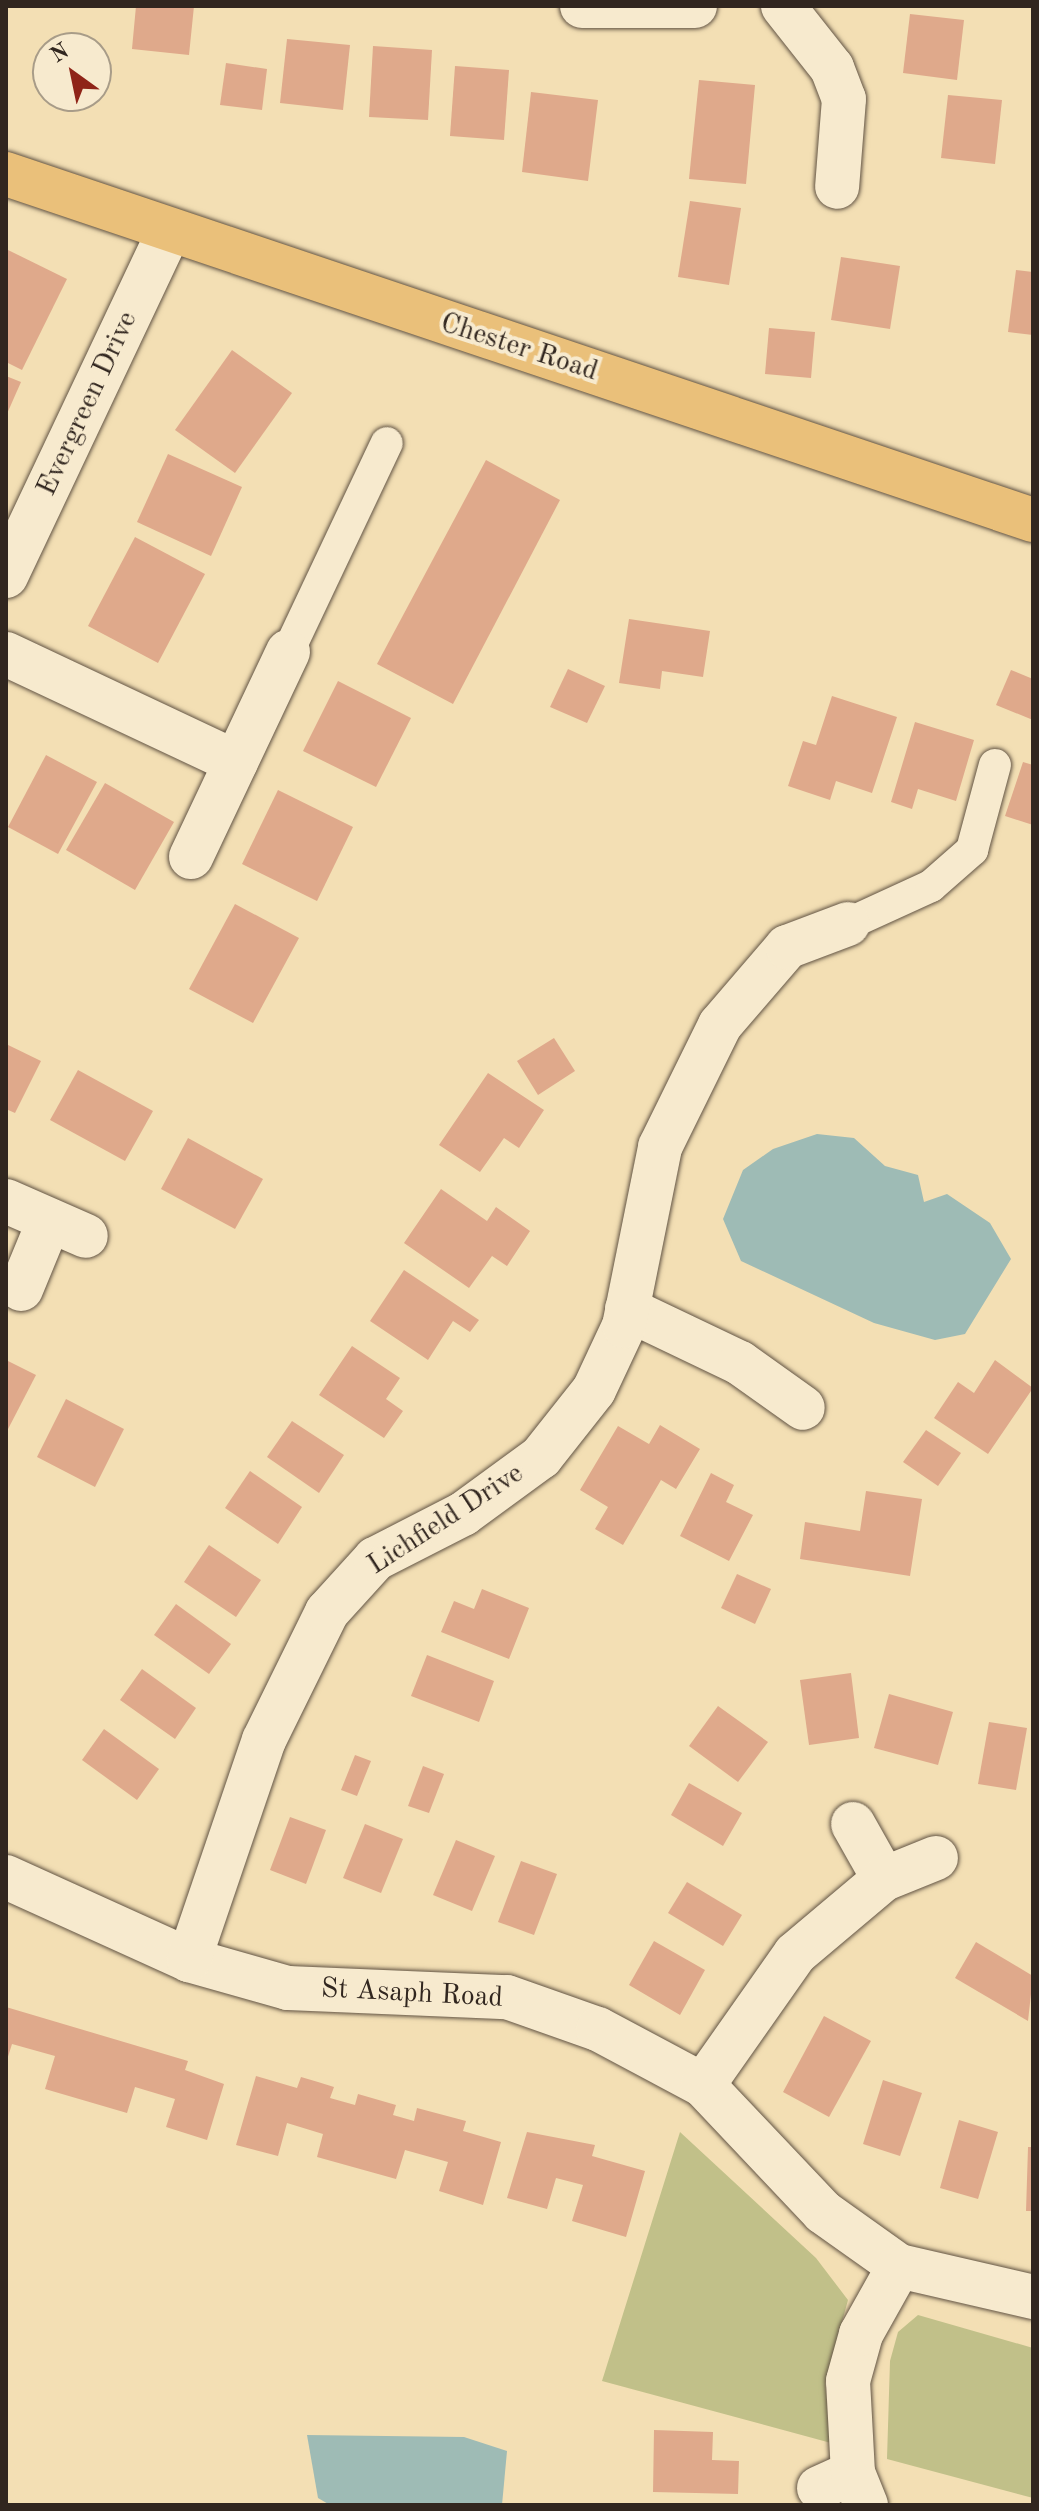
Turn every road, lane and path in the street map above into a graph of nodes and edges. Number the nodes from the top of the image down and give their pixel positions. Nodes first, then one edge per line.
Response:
1 (582, 6) edge
2 (695, 6) edge
3 (783, 6) edge
4 (6, 174) edge
5 (837, 187) dead end
6 (169, 231) junction
7 (387, 443) dead end
8 (1033, 520) edge
9 (6, 576) edge
10 (288, 652) joint
11 (6, 654) edge
12 (236, 762) junction
13 (995, 765) dead end
14 (191, 857) dead end
15 (848, 924) joint
16 (6, 1201) edge
17 (21, 1289) dead end
18 (627, 1309) junction
19 (803, 1408) dead end
20 (853, 1824) dead end
21 (936, 1858) dead end
22 (6, 1877) edge
23 (884, 1879) junction
24 (189, 1960) junction
25 (703, 2085) junction
26 (899, 2266) junction
27 (1033, 2297) edge
28 (846, 2489) edge

1 - 2 street
3 - 5 street
4 - 6 main road, Chester Road
6 - 8 main road, Chester Road
6 - 9 street, Evergreen Drive
7 - 10 lane
10 - 12 street
11 - 12 street
12 - 14 street
13 - 15 lane
15 - 18 street, Lichfield Drive
16 - 17 street
18 - 19 street
18 - 24 street, Lichfield Drive
20 - 23 street
21 - 23 street
22 - 24 street, St Asaph Road
23 - 25 street
24 - 25 street, St Asaph Road
25 - 26 street, St Asaph Road
26 - 27 street, St Asaph Road
26 - 28 street

